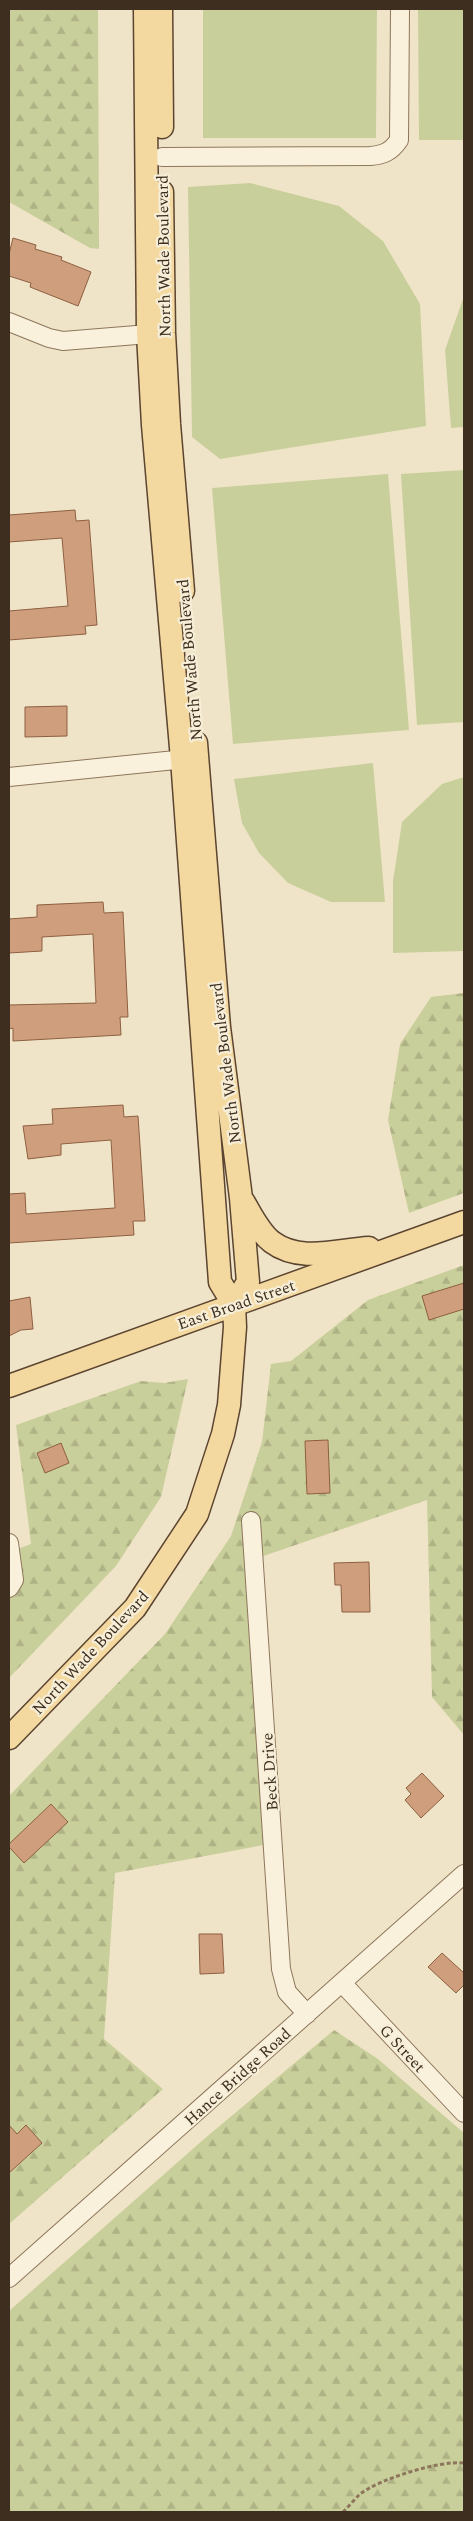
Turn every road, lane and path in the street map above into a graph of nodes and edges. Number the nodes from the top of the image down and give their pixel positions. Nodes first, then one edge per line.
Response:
1 (145, 9) edge
2 (161, 9) edge
3 (400, 9) edge
4 (154, 67) junction
5 (162, 157) junction
6 (9, 322) edge
7 (156, 334) junction
8 (190, 758) junction
9 (9, 777) edge
10 (241, 1198) junction
11 (464, 1222) edge
12 (400, 1246) junction
13 (234, 1305) junction
14 (9, 1386) edge
15 (251, 1521) dead end
16 (9, 1543) edge
17 (9, 1588) edge
18 (9, 1738) edge
19 (464, 1874) edge
20 (342, 1983) junction
21 (307, 2014) junction
22 (464, 2113) edge
23 (9, 2278) edge
24 (464, 2463) edge
25 (343, 2512) edge

1 - 4 main road, North Wade Boulevard
2 - 4 main road, North Wade Boulevard
3 - 5 street
4 - 5 main road, North Wade Boulevard
4 - 7 main road, North Wade Boulevard
5 - 7 main road, North Wade Boulevard
6 - 7 street
7 - 8 main road, North Wade Boulevard
8 - 9 street
8 - 10 main road, North Wade Boulevard
8 - 13 main road, North Wade Boulevard
10 - 12 main road
10 - 13 main road, North Wade Boulevard
11 - 12 main road, East Broad Street
12 - 13 main road, East Broad Street
13 - 14 main road, East Broad Street
13 - 18 main road, North Wade Boulevard
15 - 21 street, Beck Drive
16 - 17 street
19 - 20 street, Hance Bridge Road
20 - 21 street, Hance Bridge Road
20 - 22 street, G Street
21 - 23 street, Hance Bridge Road
24 - 25 path

